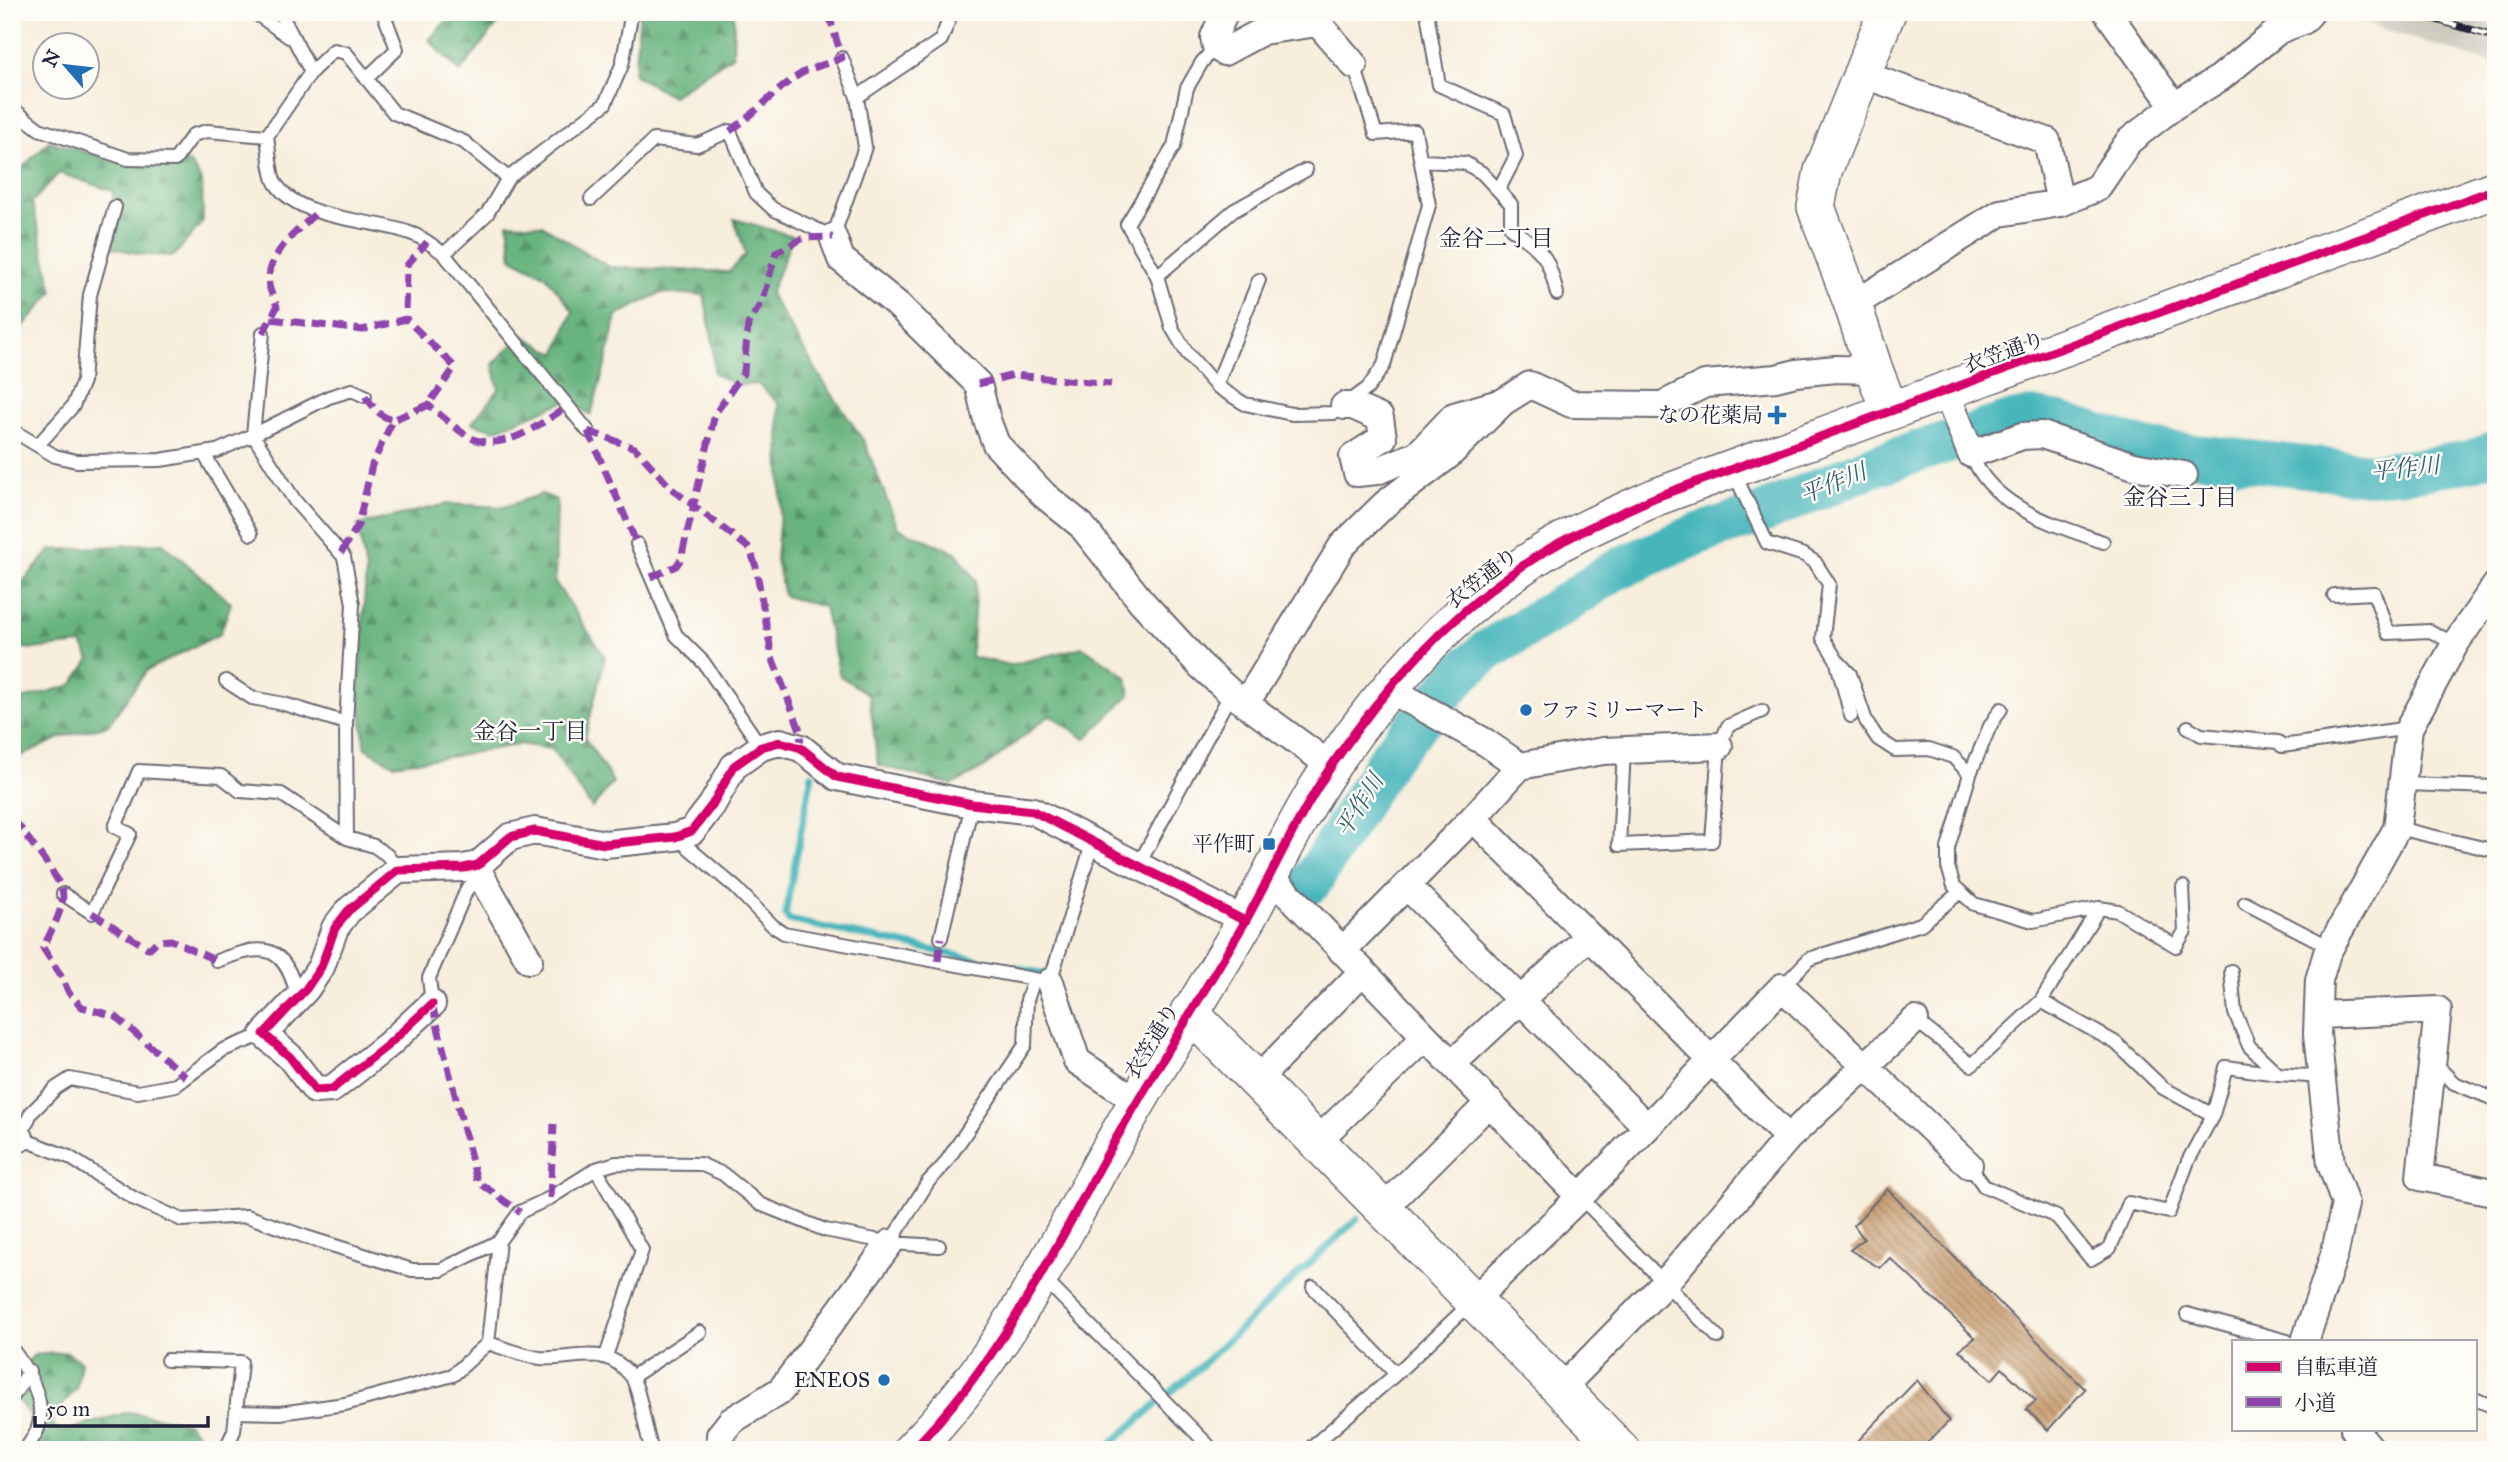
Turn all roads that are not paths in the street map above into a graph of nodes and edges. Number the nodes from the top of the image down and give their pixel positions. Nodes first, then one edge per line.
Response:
1 (254, 12) edge
2 (279, 12) edge
3 (383, 12) edge
4 (632, 12) edge
5 (951, 12) edge
6 (1225, 12) edge
7 (1427, 12) edge
8 (1887, 12) edge
9 (2107, 12) edge
10 (2311, 12) edge
11 (292, 39) junction
12 (1216, 47) junction
13 (842, 58) dead end
14 (1354, 65) joint
15 (311, 72) junction
16 (1862, 74) junction
17 (367, 78) junction
18 (857, 97) junction
19 (2174, 106) junction
20 (12, 108) edge
21 (267, 136) junction
22 (1420, 161) junction
23 (1306, 170) dead end
24 (508, 178) junction
25 (1499, 189) junction
26 (2496, 189) edge
27 (591, 199) dead end
28 (2060, 202) junction
29 (115, 207) dead end
30 (834, 237) junction
31 (444, 254) junction
32 (1157, 276) junction
33 (1259, 280) dead end
34 (1557, 294) dead end
35 (1853, 305) junction
36 (263, 333) dead end
37 (1874, 370) junction
38 (1216, 386) junction
39 (1946, 392) junction
40 (365, 396) dead end
41 (1503, 402) junction
42 (1344, 406) junction
43 (1890, 411) junction
44 (12, 430) edge
45 (588, 431) dead end
46 (253, 435) junction
47 (38, 445) junction
48 (204, 454) junction
49 (1971, 454) junction
50 (1732, 469) junction
51 (2184, 475) dead end
52 (251, 534) dead end
53 (2103, 542) dead end
54 (637, 544) dead end
55 (2496, 585) edge
56 (2334, 595) dead end
57 (2455, 644) junction
58 (1836, 659) junction
59 (226, 681) dead end
60 (1389, 689) junction
61 (1239, 698) junction
62 (2001, 709) dead end
63 (1762, 711) dead end
64 (1851, 716) dead end
65 (346, 723) junction
66 (2188, 727) dead end
67 (2409, 728) junction
68 (1719, 746) junction
69 (761, 747) junction
70 (1624, 750) junction
71 (1332, 766) junction
72 (1520, 766) junction
73 (1970, 775) junction
74 (2403, 784) junction
75 (2496, 787) edge
76 (972, 804) junction
77 (1473, 818) junction
78 (2398, 828) junction
79 (675, 837) junction
80 (346, 838) junction
81 (1093, 841) junction
82 (2496, 851) edge
83 (1139, 864) junction
84 (398, 870) junction
85 (479, 871) junction
86 (1270, 875) junction
87 (1407, 886) junction
88 (2183, 887) dead end
89 (1960, 892) junction
90 (63, 894) dead end
91 (2245, 903) dead end
92 (2099, 908) junction
93 (1245, 922) junction
94 (1588, 937) junction
95 (941, 938) dead end
96 (2330, 947) junction
97 (1342, 951) junction
98 (529, 960) dead end
99 (217, 961) dead end
100 (2231, 971) dead end
101 (1362, 972) junction
102 (1042, 981) junction
103 (1782, 987) junction
104 (298, 998) junction
105 (1520, 1001) junction
106 (2042, 1001) junction
107 (432, 1004) joint
108 (1189, 1012) junction
109 (2318, 1016) junction
110 (1915, 1020) joint
111 (264, 1034) junction
112 (1426, 1037) junction
113 (2431, 1060) junction
114 (1710, 1062) junction
115 (1452, 1064) junction
116 (1865, 1068) junction
117 (2278, 1074) junction
118 (2322, 1077) junction
119 (1257, 1080) junction
120 (2496, 1100) edge
121 (1137, 1101) junction
122 (1490, 1102) junction
123 (2213, 1115) junction
124 (1647, 1127) junction
125 (16, 1137) edge
126 (1788, 1138) junction
127 (1317, 1141) junction
128 (1969, 1164) joint
129 (596, 1169) junction
130 (2488, 1191) dead end
131 (1580, 1198) junction
132 (1383, 1209) junction
133 (499, 1241) junction
134 (890, 1243) junction
135 (939, 1246) dead end
136 (1041, 1276) junction
137 (1664, 1284) junction
138 (1313, 1287) dead end
139 (1473, 1301) junction
140 (2187, 1314) dead end
141 (700, 1332) dead end
142 (1718, 1337) dead end
143 (2283, 1340) edge
144 (2305, 1340) edge
145 (488, 1343) junction
146 (12, 1349) edge
147 (606, 1356) junction
148 (167, 1360) dead end
149 (29, 1371) junction
150 (1396, 1374) junction
151 (632, 1377) junction
152 (1560, 1390) junction
153 (12, 1398) edge
154 (2476, 1399) edge
155 (2496, 1408) edge
156 (236, 1412) junction
157 (2355, 1430) edge
158 (651, 1449) edge
159 (25, 1450) edge
160 (225, 1450) edge
161 (720, 1450) edge
162 (912, 1450) edge
163 (1213, 1450) edge
164 (1308, 1450) edge
165 (1621, 1450) edge
166 (2372, 1450) edge

1 - 11 lane
2 - 11 lane
3 - 17 lane
4 - 24 lane
5 - 18 lane
6 - 12 street
7 - 25 lane
8 - 16 street
9 - 19 street
10 - 19 street
11 - 15 lane
12 - 14 street
12 - 32 lane
13 - 18 lane
14 - 22 lane
15 - 17 lane
15 - 21 lane
16 - 28 street
16 - 35 street
17 - 24 lane
18 - 30 lane
19 - 28 street
20 - 21 lane
21 - 31 lane
22 - 25 lane
22 - 42 lane
23 - 32 lane
24 - 31 lane
25 - 34 lane
26 - 39 street, 衣笠通り
27 - 30 lane
28 - 35 street
29 - 47 lane
30 - 61 street
31 - 45 lane
32 - 38 lane
33 - 38 lane
35 - 37 street
36 - 46 lane
37 - 41 street
37 - 43 street
38 - 42 lane
39 - 43 street, 衣笠通り
39 - 49 street
40 - 46 lane
41 - 42 street
41 - 61 street
43 - 50 street, 衣笠通り
44 - 47 lane
46 - 48 lane
46 - 65 lane
47 - 48 lane
48 - 52 lane
49 - 51 street
49 - 53 lane
50 - 58 lane
50 - 60 street, 衣笠通り
54 - 69 lane
55 - 57 street
56 - 57 lane
57 - 67 street
58 - 64 lane
58 - 73 lane
59 - 65 lane
60 - 71 street, 衣笠通り
60 - 72 street
61 - 71 street
61 - 83 lane
62 - 73 lane
63 - 68 lane
65 - 80 lane
66 - 67 lane
67 - 74 street
68 - 70 street
68 - 70 lane
69 - 76 street
69 - 79 street
70 - 72 street
71 - 86 street, 衣笠通り
72 - 77 street
73 - 89 lane
74 - 75 lane
74 - 78 street
76 - 81 street
76 - 95 lane
77 - 87 street
77 - 94 street
78 - 82 lane
78 - 96 street
79 - 85 street
79 - 102 lane
80 - 84 lane
80 - 90 lane
81 - 83 street
81 - 102 lane
83 - 93 street
84 - 85 street
84 - 104 street
85 - 98 street
85 - 107 lane
86 - 93 street, 衣笠通り
86 - 97 street
87 - 97 street
87 - 105 street
88 - 92 lane
89 - 92 lane
89 - 103 lane
91 - 96 lane
92 - 106 lane
93 - 108 street, 衣笠通り
94 - 105 street
94 - 114 street
96 - 109 street
97 - 101 street
99 - 104 lane
100 - 117 lane
101 - 112 street
101 - 119 street
102 - 121 street
102 - 134 lane
103 - 114 street
103 - 116 street
104 - 111 street
105 - 115 street
105 - 124 street
106 - 110 lane
106 - 123 lane
107 - 111 street
108 - 119 street
108 - 121 street, 衣笠通り
109 - 113 street
109 - 118 street
110 - 116 street
111 - 125 lane
112 - 115 street
112 - 127 street
113 - 120 lane
113 - 130 street
114 - 124 street
114 - 126 street
115 - 122 street
116 - 126 street
116 - 128 street
117 - 118 lane
117 - 123 lane
118 - 144 street
119 - 127 street
121 - 136 street, 衣笠通り
122 - 131 street
122 - 132 street
123 - 128 lane
124 - 131 street
125 - 133 lane
126 - 137 street
127 - 132 street
129 - 133 lane
129 - 134 lane
129 - 147 lane
131 - 137 lane
131 - 139 street
132 - 139 street
133 - 145 lane
134 - 135 lane
134 - 161 street
136 - 162 street, 衣笠通り
136 - 163 lane
137 - 142 lane
137 - 152 street
138 - 150 lane
139 - 150 lane
139 - 152 street
140 - 143 lane
141 - 151 lane
145 - 147 lane
145 - 156 lane
146 - 149 lane
147 - 151 lane
148 - 156 lane
149 - 153 lane
149 - 159 lane
150 - 164 lane
151 - 158 lane
152 - 165 street
154 - 155 lane
156 - 160 lane
157 - 166 street

